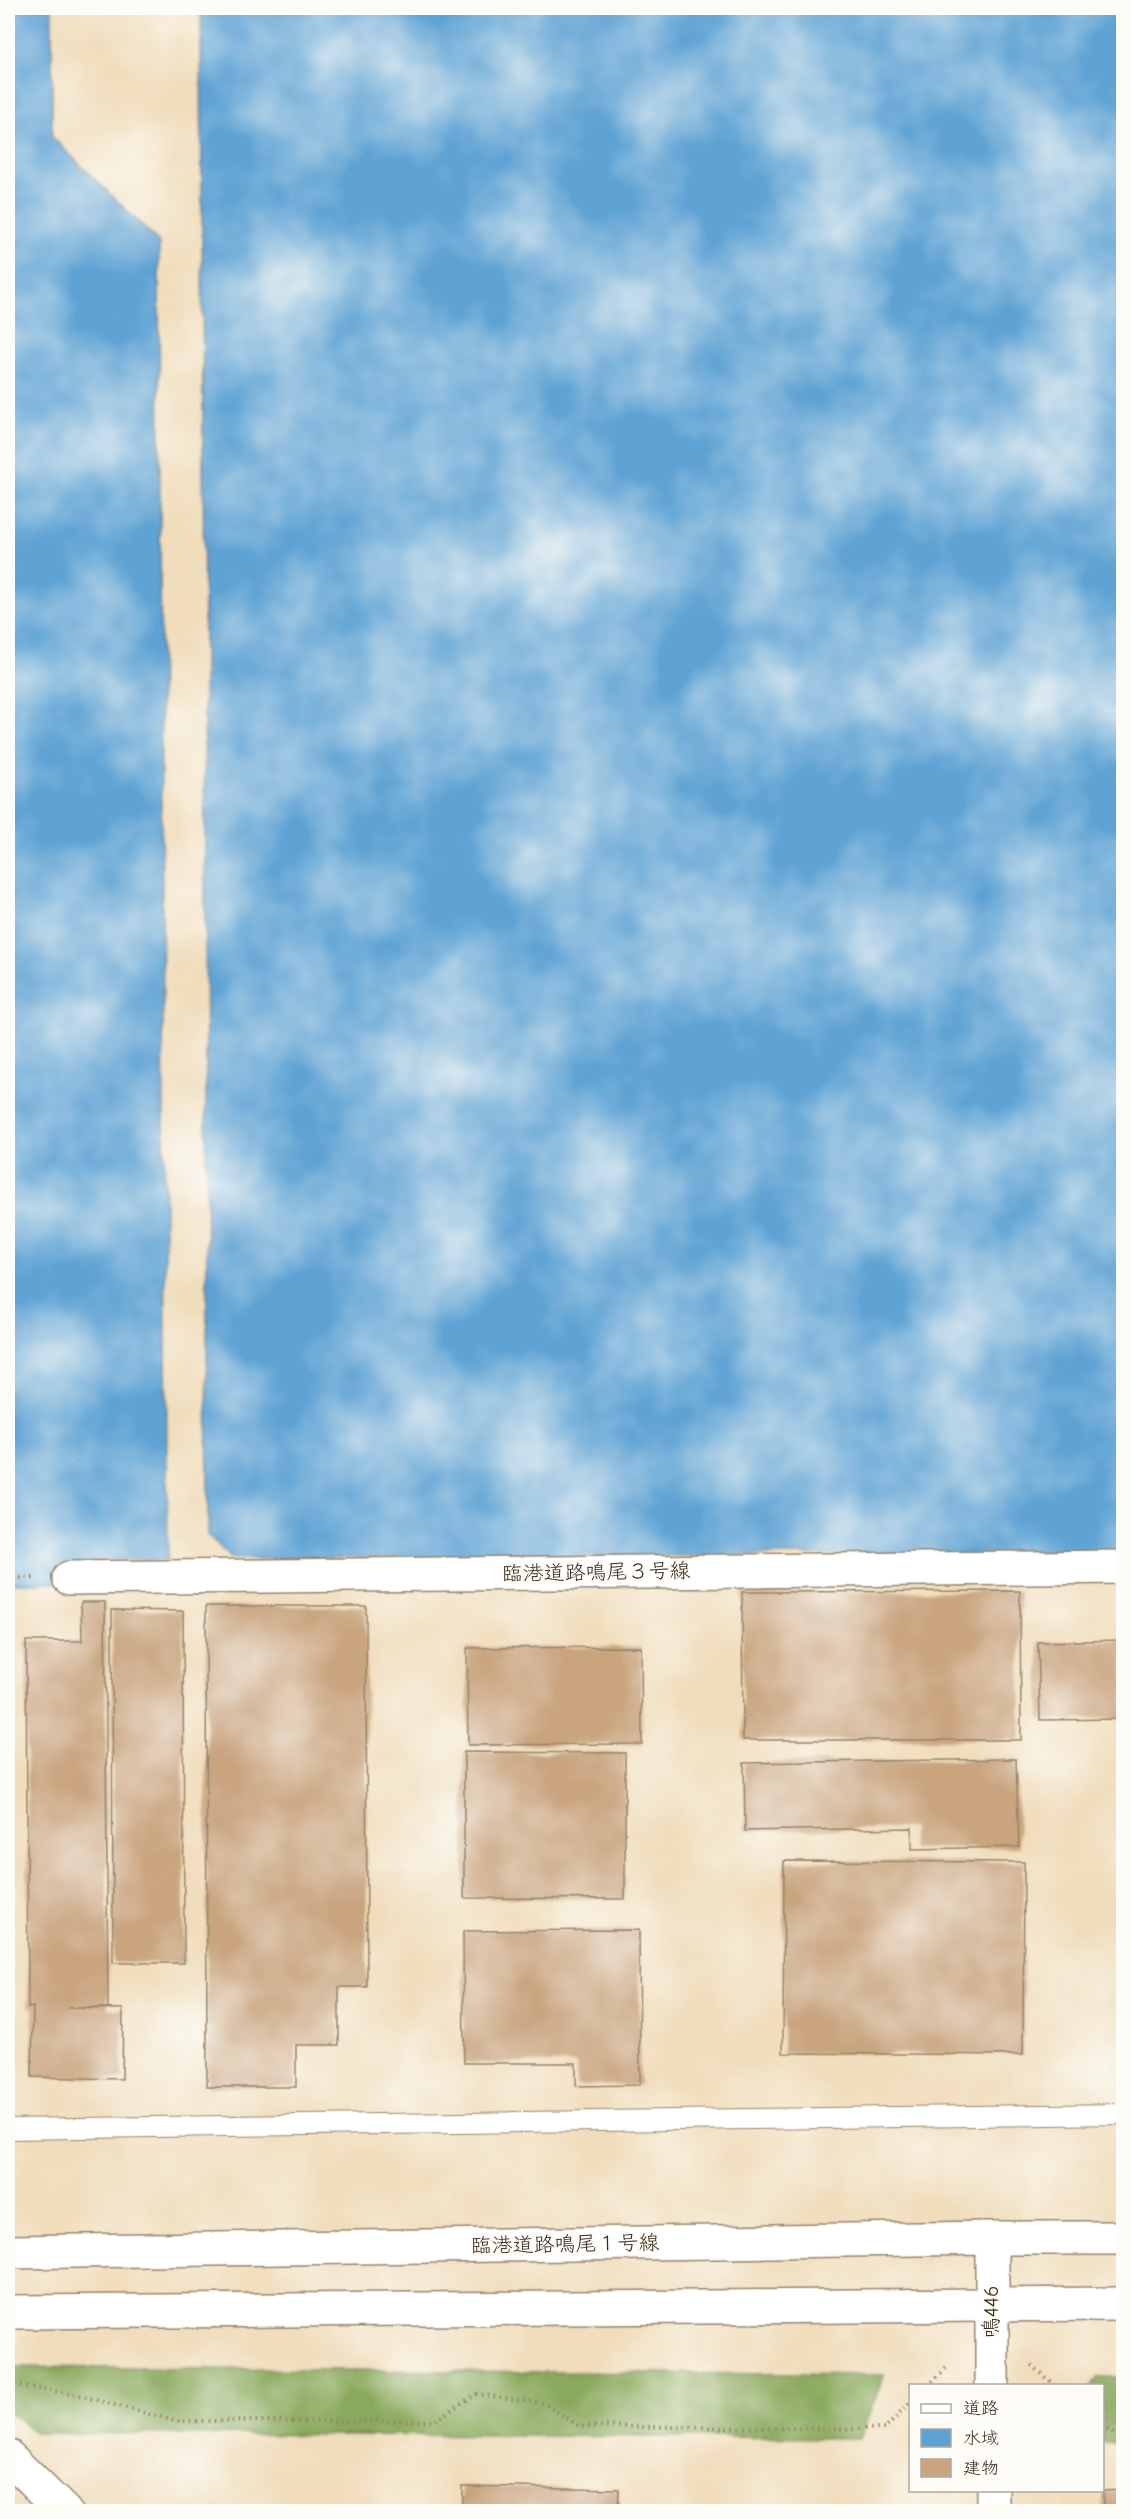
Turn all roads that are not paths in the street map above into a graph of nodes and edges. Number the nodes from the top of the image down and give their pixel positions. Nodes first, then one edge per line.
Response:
1 (1124, 1567) edge
2 (69, 1578) dead end
3 (1124, 2114) edge
4 (8, 2129) edge
5 (992, 2238) junction
6 (1124, 2238) edge
7 (8, 2252) edge
8 (991, 2304) junction
9 (1124, 2304) edge
10 (8, 2312) edge
11 (992, 2384) edge
12 (8, 2456) edge
13 (993, 2492) edge
14 (65, 2511) edge
15 (993, 2511) edge

1 - 2 main road, 臨港道路鳴尾３号線
3 - 4 lane
5 - 6 main road, 臨港道路鳴尾１号線
5 - 7 main road, 臨港道路鳴尾１号線
5 - 8 main road, 鳴446
8 - 9 main road
8 - 10 main road
8 - 11 main road, 鳴446
12 - 14 main road
13 - 15 main road

